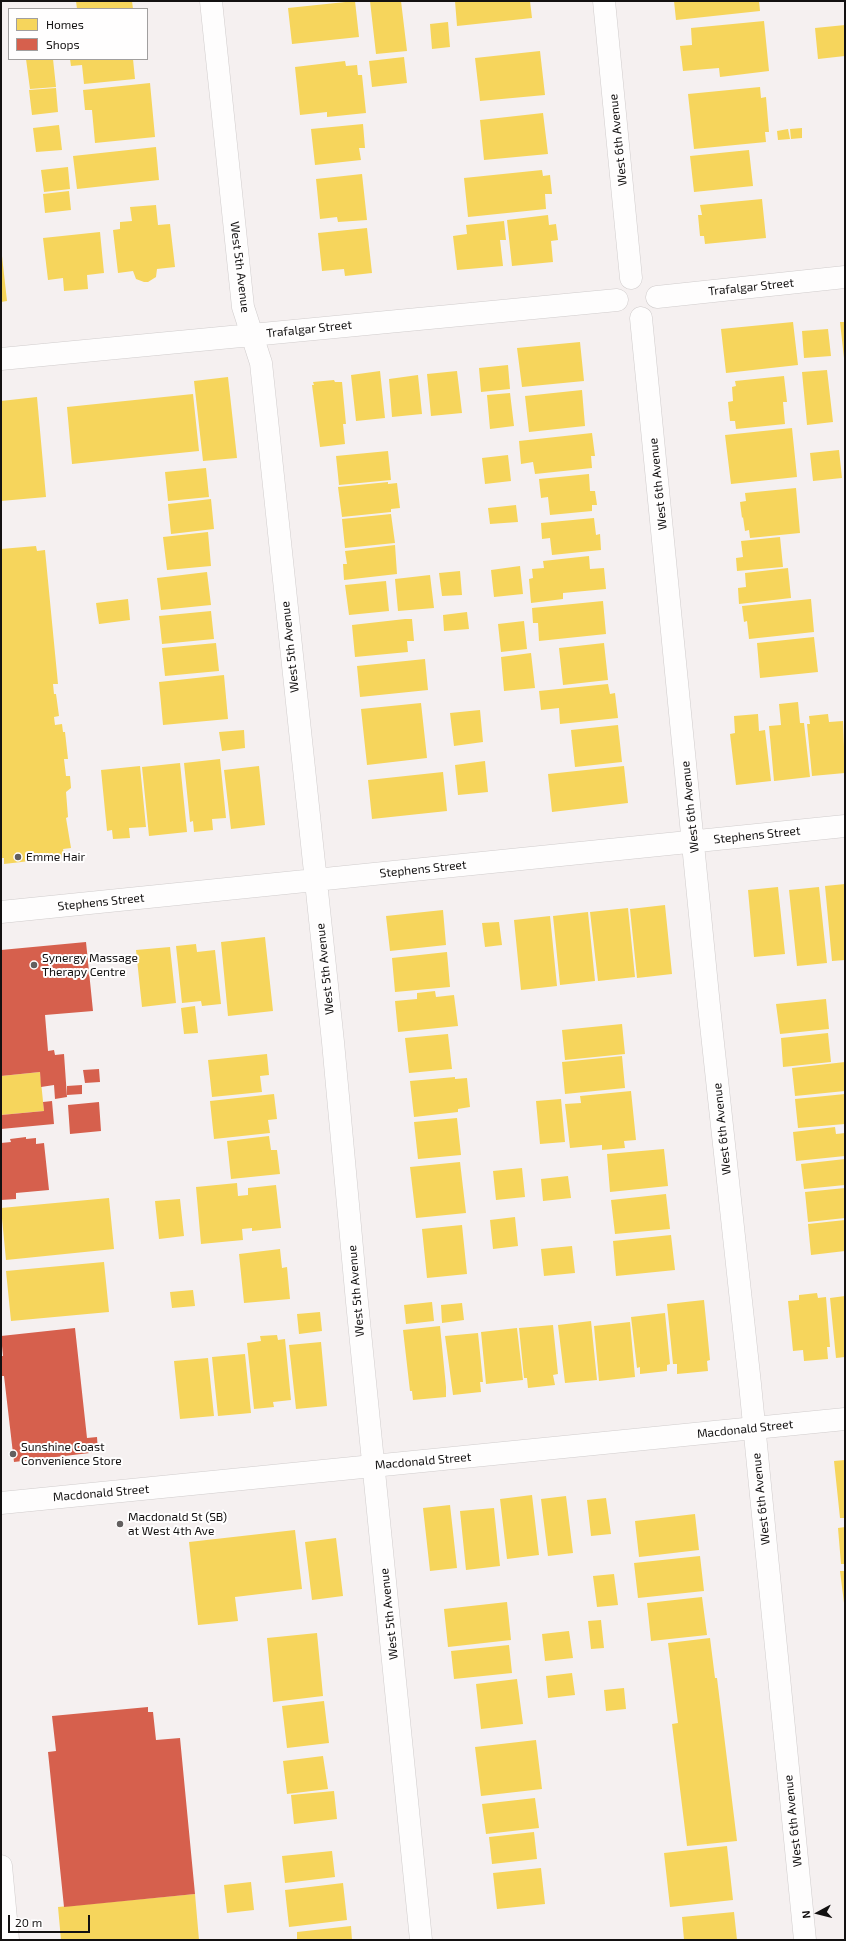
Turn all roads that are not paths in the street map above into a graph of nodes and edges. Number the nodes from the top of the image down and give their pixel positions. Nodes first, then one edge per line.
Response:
1 (210, 1) edge
2 (604, 1) edge
3 (632, 278) junction
4 (845, 278) edge
5 (657, 297) junction
6 (617, 300) junction
7 (641, 318) junction
8 (251, 335) junction
9 (1, 359) edge
10 (845, 826) edge
11 (693, 841) junction
12 (315, 880) junction
13 (1, 912) edge
14 (845, 1419) edge
15 (754, 1428) junction
16 (374, 1465) junction
17 (1, 1502) edge
18 (1, 1866) edge
19 (8, 1940) edge
20 (421, 1940) edge
21 (805, 1940) edge

1 - 8 street, West 5th Avenue
2 - 3 street, West 6th Avenue
3 - 5 street
3 - 6 street
4 - 5 street, Trafalgar Street
5 - 7 street
6 - 7 street
6 - 8 street, Trafalgar Street
7 - 11 street, West 6th Avenue
8 - 9 street, Trafalgar Street
8 - 12 street, West 5th Avenue
10 - 11 street, Stephens Street
11 - 12 street, Stephens Street
11 - 15 street, West 6th Avenue
12 - 13 street, Stephens Street
12 - 16 street, West 5th Avenue
14 - 15 street, Macdonald Street
15 - 16 street, Macdonald Street
15 - 21 street, West 6th Avenue
16 - 17 street, Macdonald Street
16 - 20 street, West 5th Avenue
18 - 19 street

